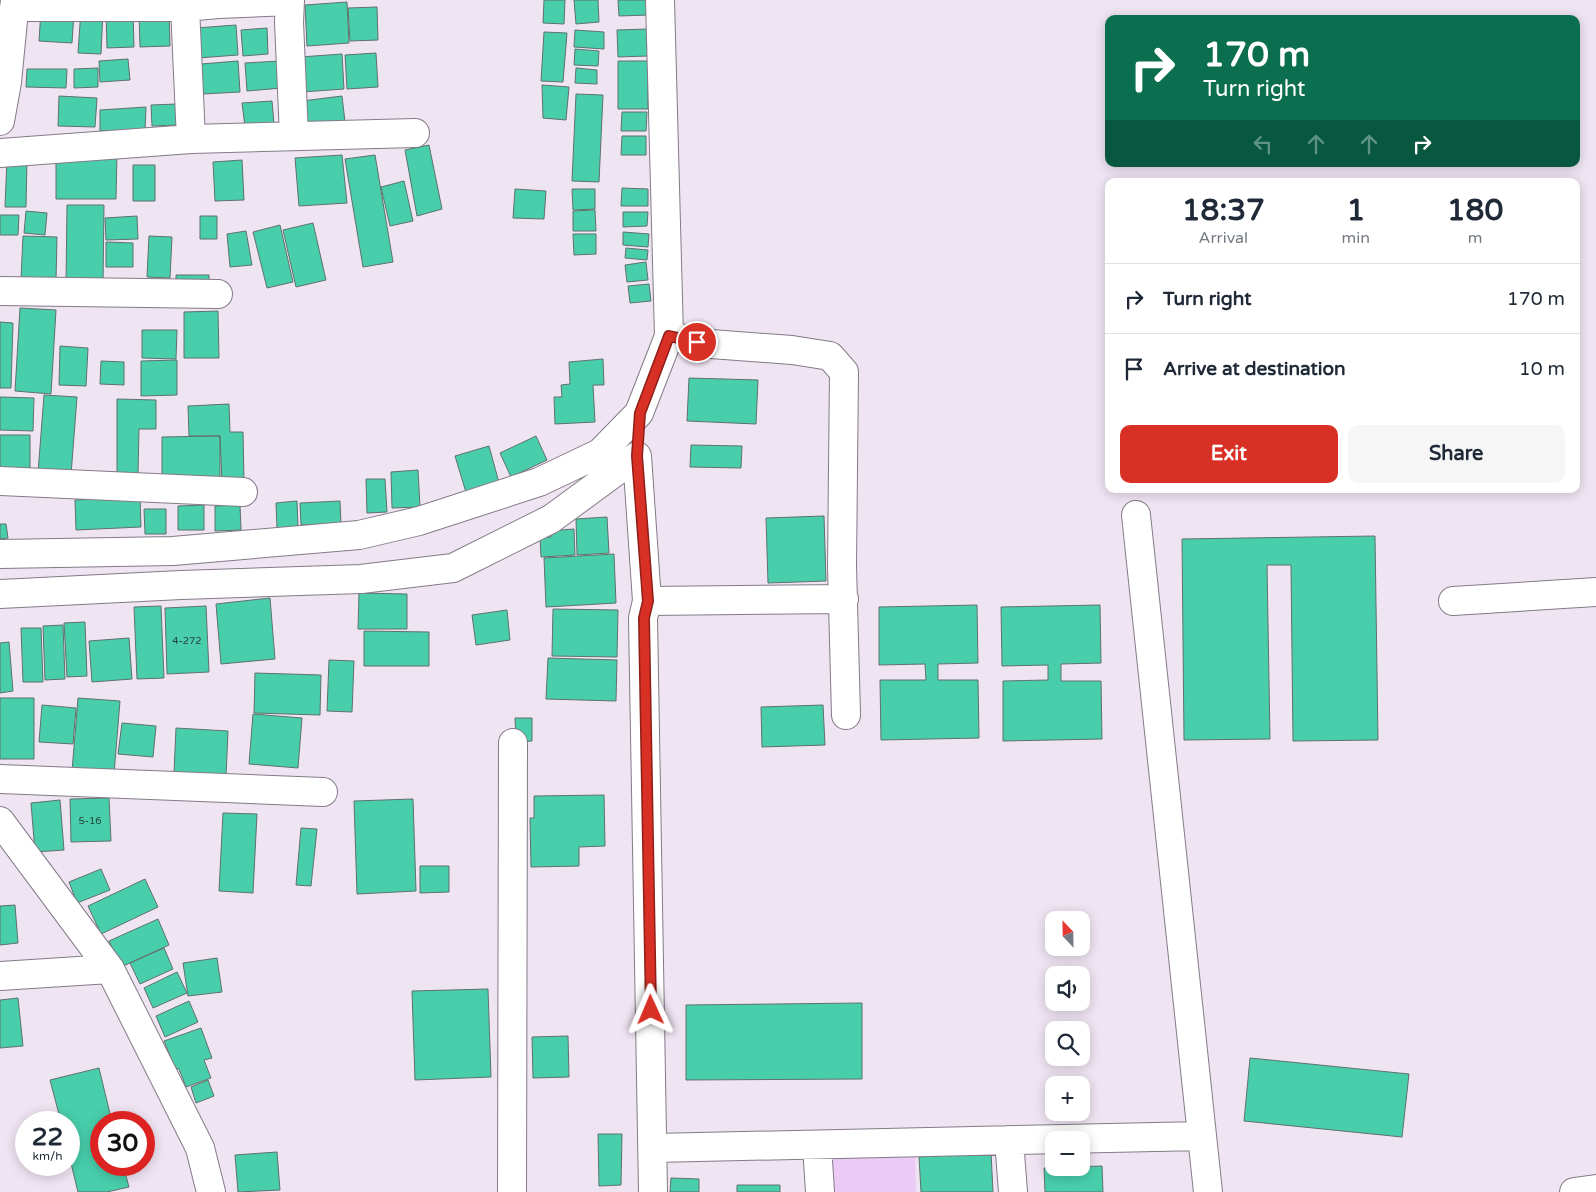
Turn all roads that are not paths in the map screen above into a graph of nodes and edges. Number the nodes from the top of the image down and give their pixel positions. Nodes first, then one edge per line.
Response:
1 (660, 0) edge
2 (290, 1) edge
3 (218, 2) edge
4 (14, 3) edge
5 (185, 7) junction
6 (0, 121) edge
7 (415, 133) dead end
8 (294, 136) junction
9 (191, 139) junction
10 (0, 153) edge
11 (0, 291) edge
12 (218, 294) dead end
13 (669, 336) junction
14 (639, 416) junction
15 (637, 453) junction
16 (0, 481) edge
17 (244, 492) dead end
18 (1136, 515) dead end
19 (0, 554) edge
20 (1596, 592) edge
21 (0, 594) edge
22 (844, 599) junction
23 (648, 601) junction
24 (1453, 601) dead end
25 (846, 715) dead end
26 (513, 743) dead end
27 (0, 779) edge
28 (323, 792) dead end
29 (0, 821) edge
30 (110, 969) junction
31 (0, 976) edge
32 (1202, 1136) junction
33 (1009, 1140) junction
34 (816, 1144) junction
35 (654, 1148) junction
36 (1596, 1189) edge
37 (212, 1192) edge
38 (512, 1192) edge
39 (654, 1192) edge
40 (820, 1192) edge
41 (1013, 1192) edge
42 (1208, 1192) edge
43 (1574, 1192) edge

1 - 13 street
2 - 3 street
2 - 8 street
3 - 5 street
4 - 5 street
4 - 6 street
5 - 9 street
7 - 8 street
8 - 9 street
9 - 10 street
11 - 12 street
13 - 14 street
13 - 22 street
14 - 15 street
14 - 19 street
15 - 21 street
15 - 23 street
16 - 17 street
18 - 32 street
20 - 24 street
22 - 23 street
22 - 25 street
23 - 35 street
26 - 38 street
27 - 28 street
29 - 30 street
30 - 31 street
30 - 37 street
32 - 33 street
32 - 42 street
33 - 34 street
33 - 41 street
34 - 35 street
34 - 40 street
35 - 39 street
36 - 43 street

